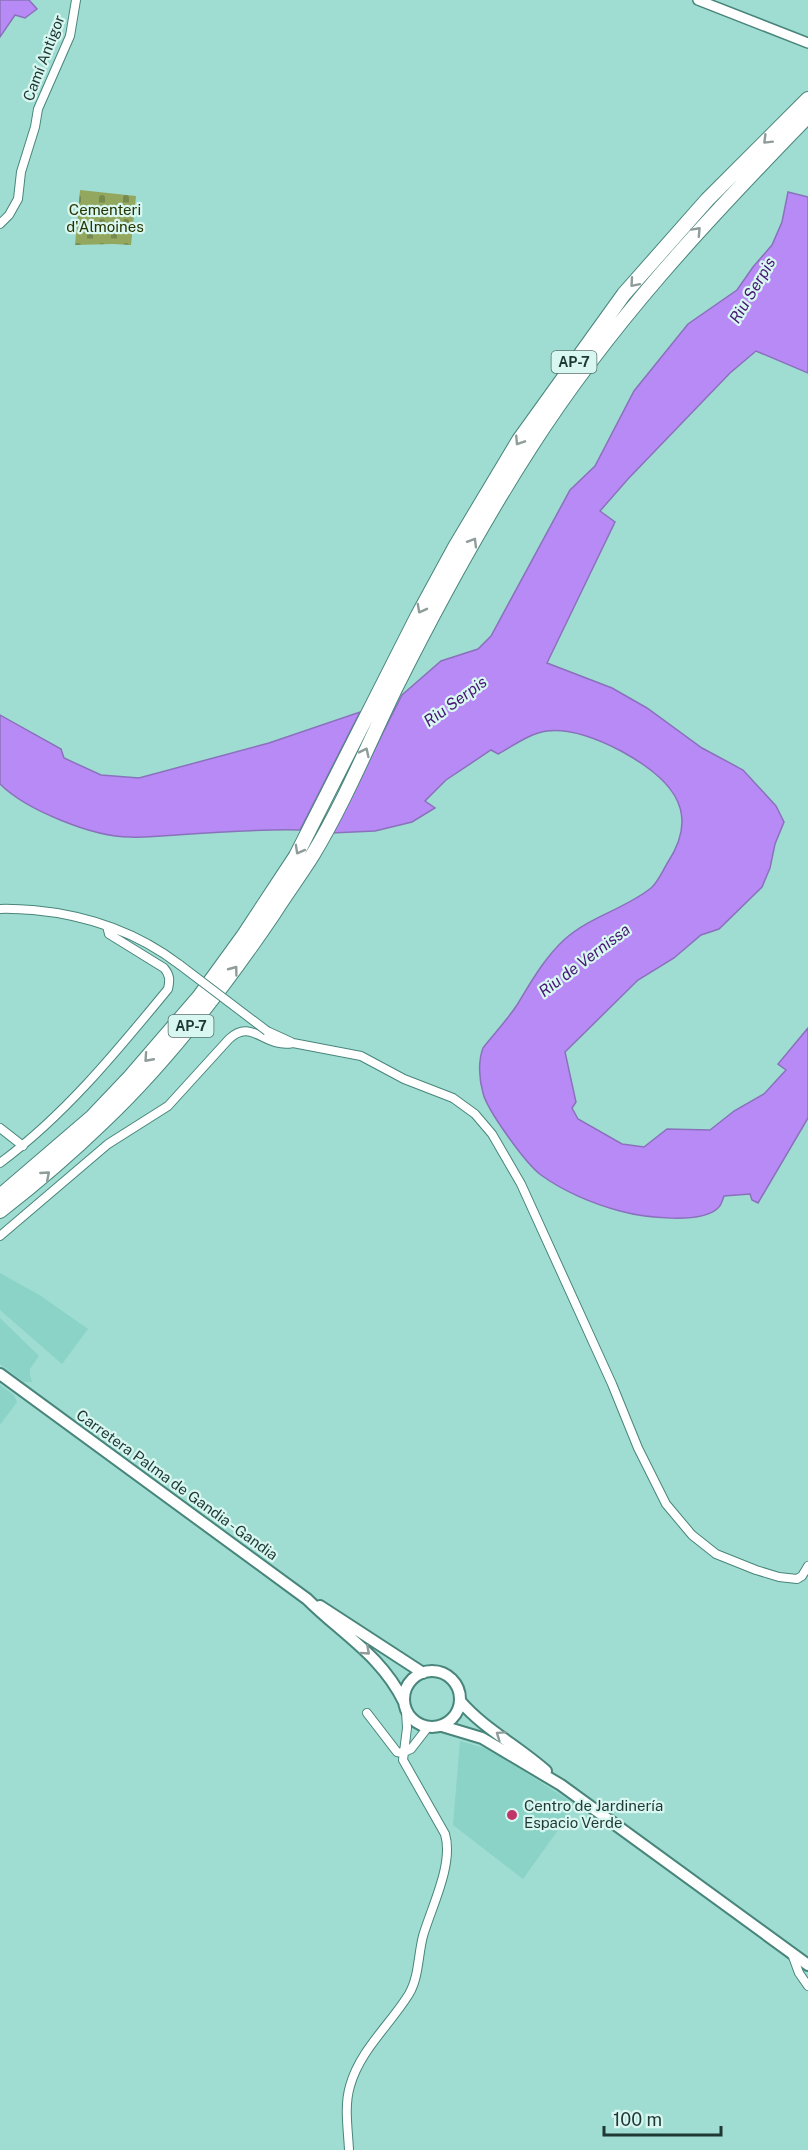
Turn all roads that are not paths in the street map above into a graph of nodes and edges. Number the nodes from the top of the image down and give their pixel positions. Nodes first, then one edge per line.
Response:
1 (76, 0) edge
2 (698, 0) edge
3 (808, 43) edge
4 (808, 99) edge
5 (808, 116) edge
6 (0, 224) edge
7 (400, 666) junction
8 (333, 801) junction
9 (0, 909) edge
10 (107, 926) junction
11 (293, 1043) junction
12 (0, 1128) edge
13 (23, 1146) junction
14 (0, 1163) edge
15 (0, 1196) edge
16 (0, 1211) edge
17 (0, 1236) edge
18 (0, 1374) edge
19 (808, 1566) edge
20 (307, 1599) junction
21 (423, 1673) junction
22 (460, 1701) junction
23 (405, 1706) junction
24 (367, 1713) dead end
25 (441, 1726) junction
26 (428, 1727) junction
27 (404, 1740) junction
28 (391, 1742) junction
29 (411, 1749) junction
30 (402, 1753) junction
31 (409, 1771) junction
32 (561, 1785) junction
33 (792, 1954) junction
34 (808, 1965) edge
35 (808, 1986) edge
36 (349, 2150) edge

1 - 6 street, Camí Antigor
2 - 3 street
4 -> 7 highway, AP-7
7 -> 5 highway, AP-7
7 - 8 highway, AP-7
8 -> 15 highway, AP-7
16 -> 8 highway, AP-7
9 - 10 street
10 - 11 street, bridge
10 - 13 street
11 - 17 street
11 - 19 street
12 - 13 street
13 - 14 street
18 - 20 main road, Carretera Palma de Gandia - Gandia
20 - 21 main road, Carretera Palma de Gandia - Gandia
20 -> 23 main road, Carretera Palma de Gandia - Gandia
21 - 22 main road
21 - 23 main road
22 - 25 main road
32 -> 22 main road
23 - 26 main road
23 - 27 street
24 - 28 street
25 - 26 main road
25 - 32 main road
26 - 29 street
27 - 28 street
27 - 30 street
28 - 30 street
29 - 30 street
29 - 31 street
30 - 31 street
31 - 36 street
32 - 33 main road
33 - 34 main road
33 - 35 street

